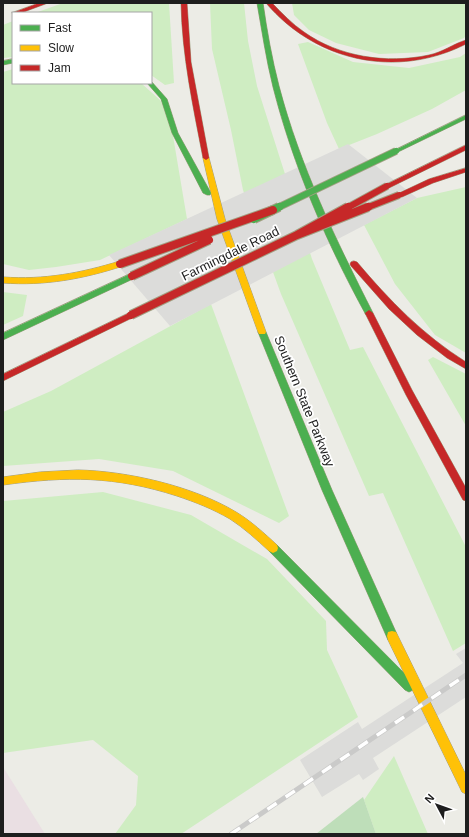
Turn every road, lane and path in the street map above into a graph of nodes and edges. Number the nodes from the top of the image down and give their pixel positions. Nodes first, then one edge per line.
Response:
1 (44, 3) edge
2 (184, 3) edge
3 (260, 3) edge
4 (269, 3) edge
5 (17, 12) edge
6 (466, 42) edge
7 (151, 84) edge
8 (466, 117) edge
9 (466, 147) edge
10 (466, 170) edge
11 (273, 210) junction
12 (220, 217) junction
13 (297, 235) junction
14 (335, 243) junction
15 (3, 280) edge
16 (3, 337) edge
17 (466, 366) edge
18 (3, 378) edge
19 (3, 481) edge
20 (466, 497) edge
21 (420, 697) junction
22 (466, 788) edge

1 - 5 main road
2 - 12 main road, Southern State Parkway
3 - 14 main road
4 - 6 main road
7 - 12 main road
8 - 11 main road, Farmingdale Road, bridge
9 - 13 main road, Farmingdale Road, bridge
10 - 13 main road, bridge
11 - 15 main road, bridge
11 - 16 main road, Farmingdale Road, bridge
12 - 21 main road, Southern State Parkway
13 - 18 main road, Farmingdale Road, bridge
14 - 17 main road
14 - 20 main road
19 - 21 main road
21 - 22 main road, Southern State Parkway

